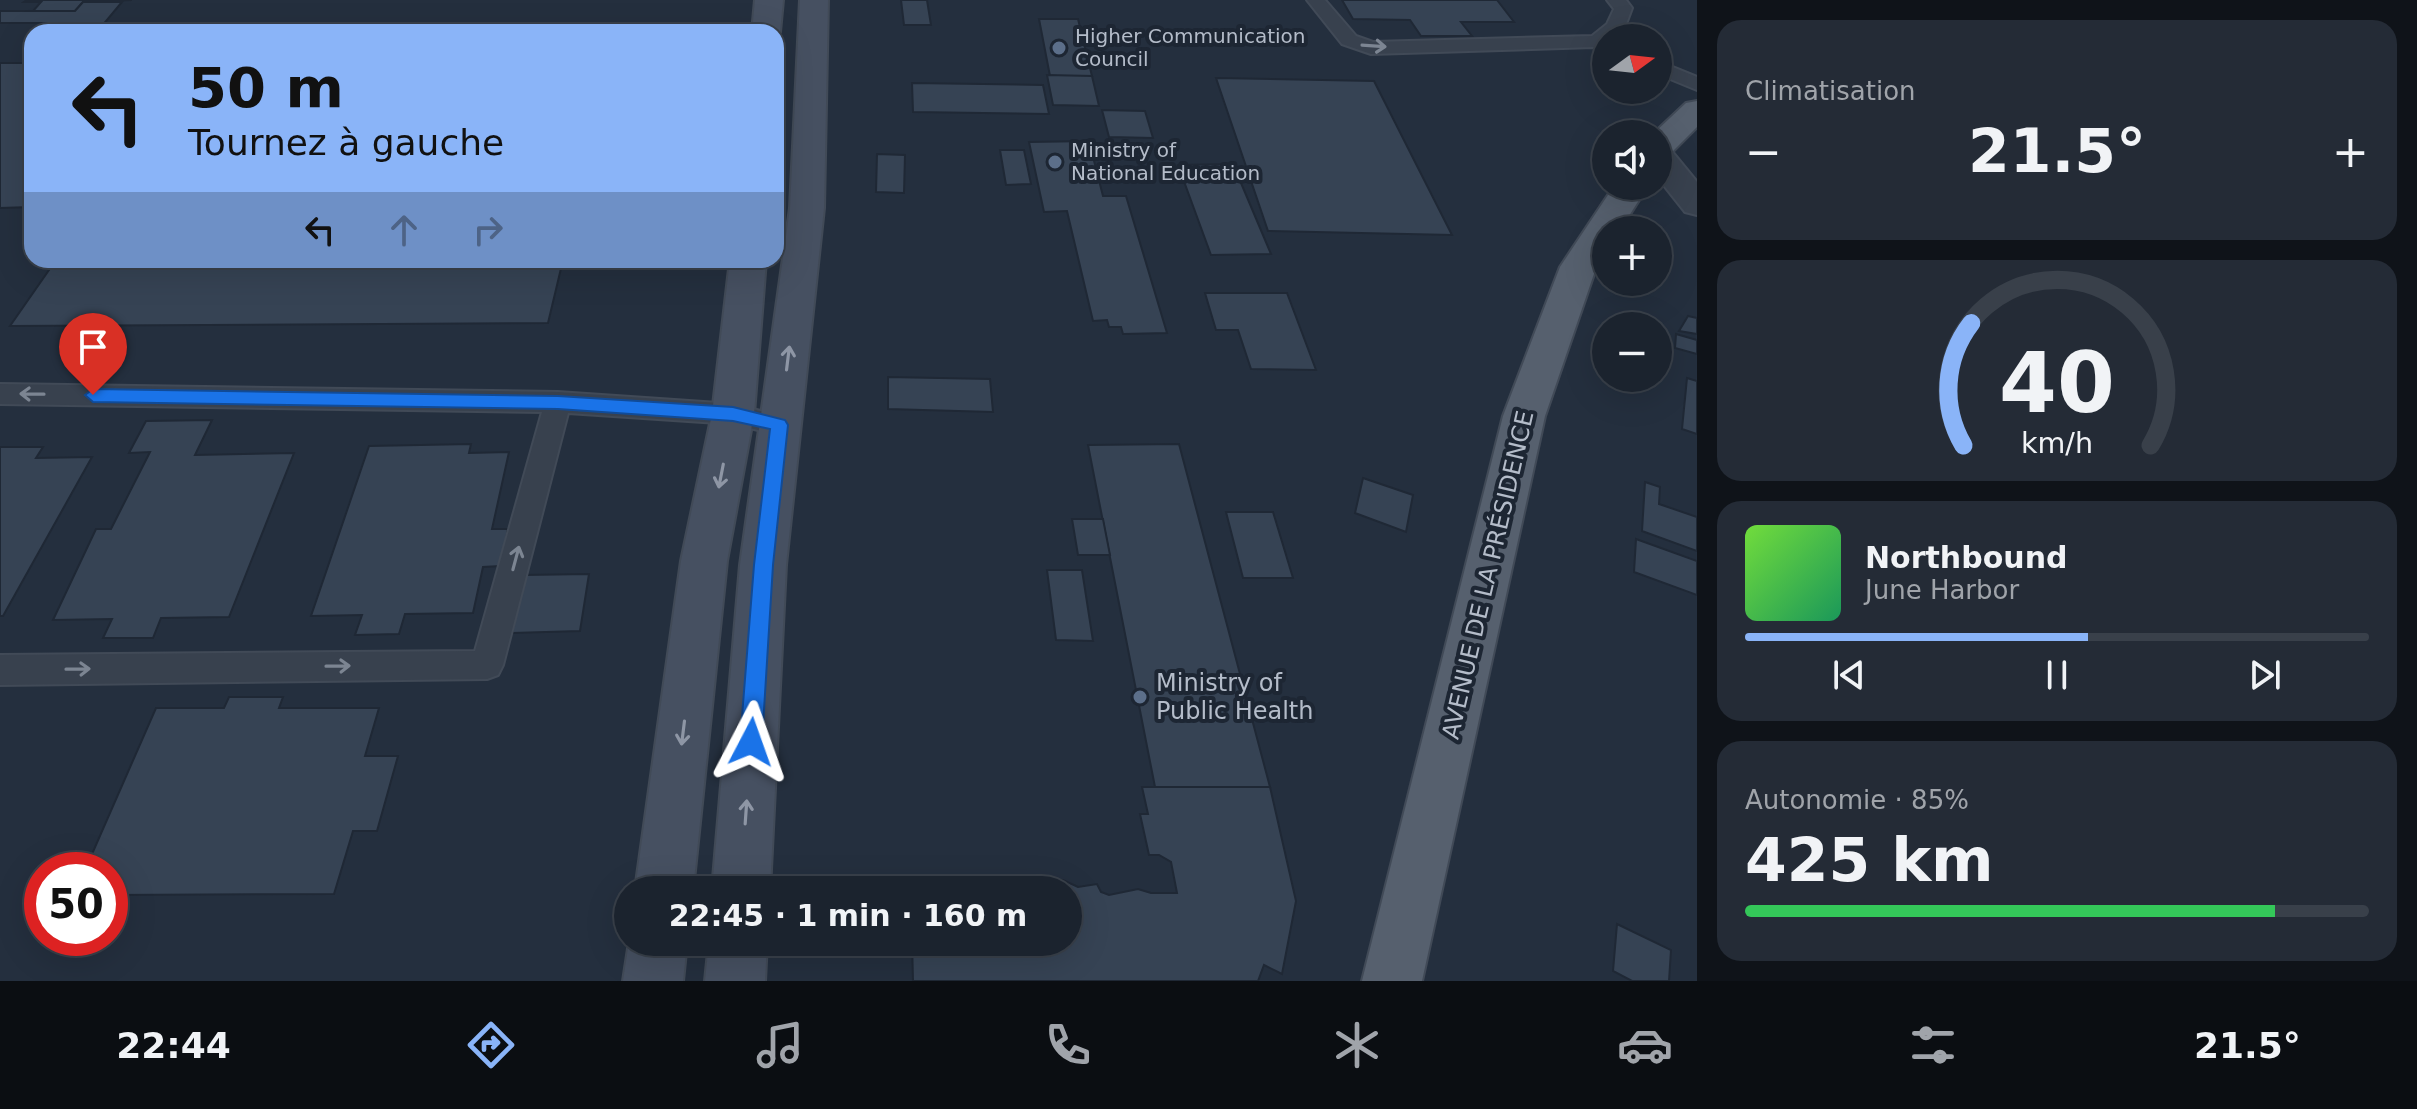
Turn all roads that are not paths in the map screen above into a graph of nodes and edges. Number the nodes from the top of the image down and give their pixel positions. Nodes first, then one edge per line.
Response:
1 (769, 0) edge
2 (814, 0) edge
3 (1316, 0) edge
4 (1616, 0) edge
5 (767, 24) edge
6 (1618, 24) edge
7 (1592, 43) edge
8 (1672, 73) edge
9 (1697, 84) edge
10 (1697, 110) edge
11 (1672, 134) edge
12 (1672, 173) edge
13 (1622, 200) edge
14 (1697, 204) edge
15 (792, 208) edge
16 (747, 268) edge
17 (0, 394) edge
18 (558, 402) junction
19 (733, 414) junction
20 (779, 425) junction
21 (704, 561) junction
22 (763, 565) junction
23 (0, 670) edge
24 (666, 876) edge
25 (742, 876) edge
26 (656, 956) edge
27 (737, 956) edge
28 (653, 981) edge
29 (735, 981) edge
30 (1392, 981) edge

1 - 5 main road
2 - 15 main road
3 -> 7 lane
4 - 6 lane
8 - 9 lane
10 - 11 main road
12 - 14 street
13 - 30 main road, AVENUE DE LA PRÉSIDENCE
20 -> 15 main road
16 - 19 main road
18 -> 17 lane
18 - 19 lane
23 -> 18 lane
19 - 20 lane
19 -> 21 main road
20 - 22 main road
21 - 22 main road
21 -> 24 main road
25 -> 22 main road
26 - 28 main road
27 - 29 main road

